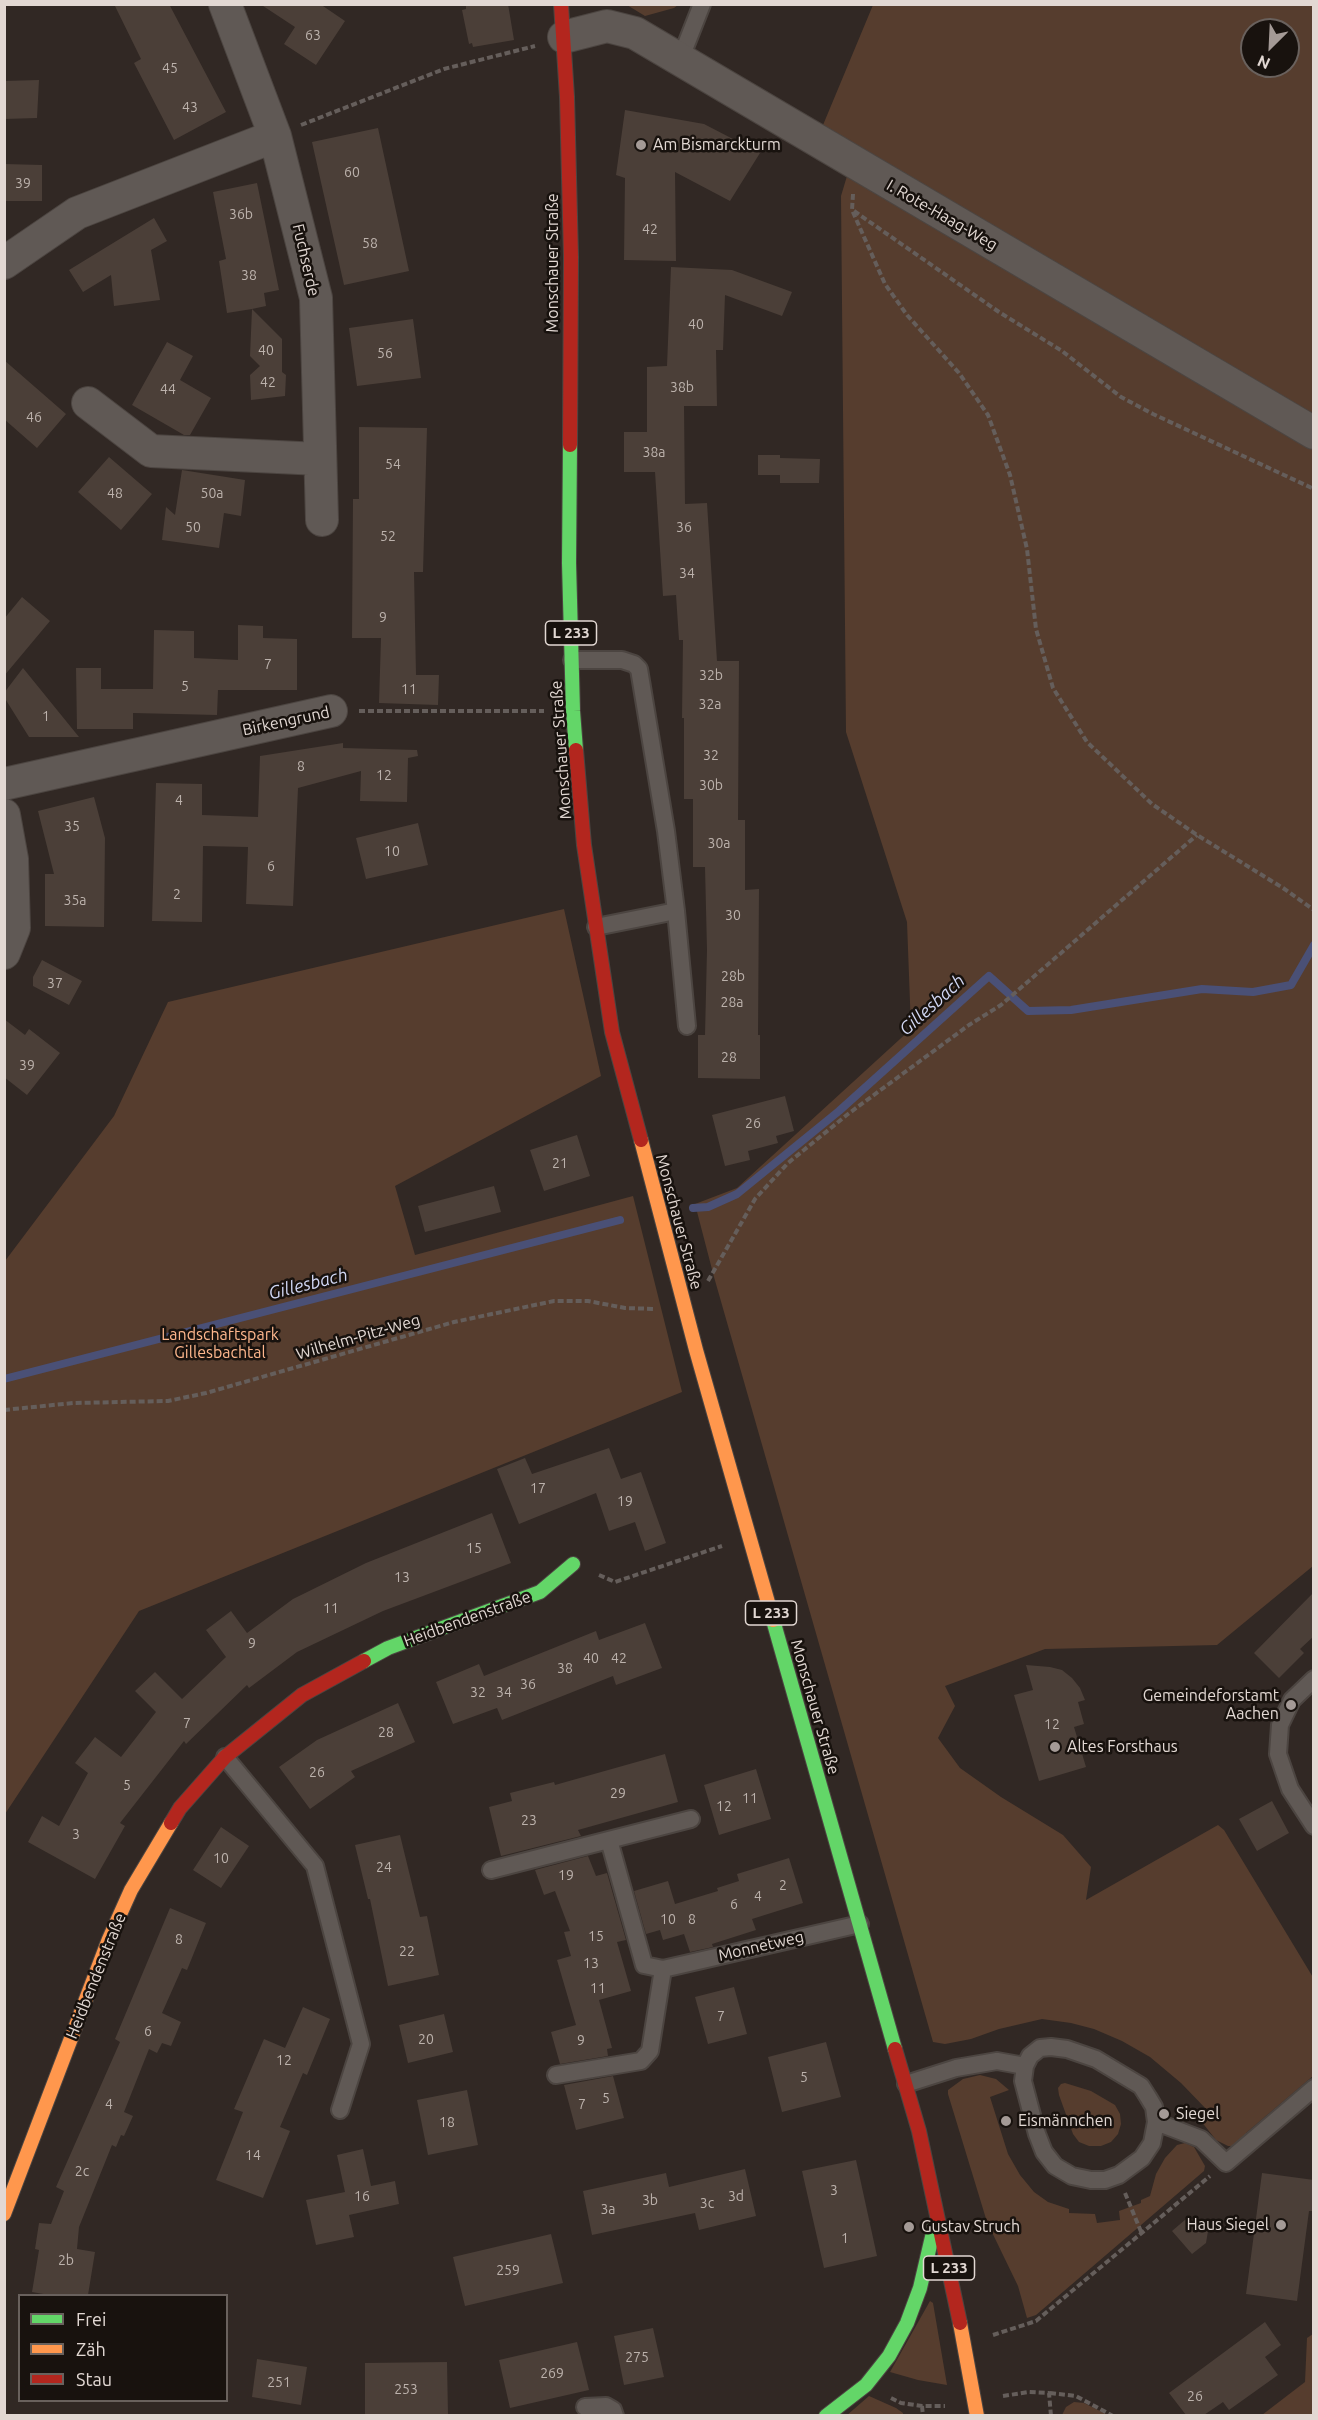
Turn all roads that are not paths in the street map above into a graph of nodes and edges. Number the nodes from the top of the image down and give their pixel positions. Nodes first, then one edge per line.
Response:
1 (225, 4) edge
2 (561, 4) edge
3 (702, 4) edge
4 (564, 37) junction
5 (680, 60) junction
6 (275, 136) junction
7 (4, 263) edge
8 (88, 403) dead end
9 (1314, 433) edge
10 (320, 459) junction
11 (322, 520) dead end
12 (572, 660) junction
13 (332, 711) road end
14 (4, 784) edge
15 (4, 815) edge
16 (676, 911) junction
17 (596, 927) junction
18 (4, 953) edge
19 (687, 1026) dead end
20 (573, 1564) road end
21 (1314, 1679) edge
22 (225, 1757) junction
23 (692, 1819) dead end
24 (1314, 1826) edge
25 (609, 1840) junction
26 (491, 1870) dead end
27 (860, 1923) junction
28 (663, 1969) junction
29 (1025, 2066) junction
30 (556, 2075) dead end
31 (906, 2084) junction
32 (1314, 2088) edge
33 (340, 2110) dead end
34 (1156, 2121) junction
35 (4, 2214) edge
36 (938, 2214) junction
37 (585, 2407) dead end
38 (615, 2415) edge
39 (826, 2415) edge
40 (977, 2415) edge

1 - 6 street, Fuchserde
2 - 4 main road, Monschauer Straße / L 233
3 - 5 lane
4 - 5 street, I. Rote-Haag-Weg
4 - 12 main road, Monschauer Straße / L 233
5 - 9 street, I. Rote-Haag-Weg
6 - 7 street
6 - 10 street, Fuchserde
8 - 10 street
10 - 11 street, Fuchserde
12 - 16 lane
12 - 17 main road, Monschauer Straße / L 233
13 - 14 street, Birkengrund
15 - 18 street
16 - 17 lane
16 - 19 lane
17 - 27 main road, Monschauer Straße / L 233
20 - 22 main road, Heidbendenstraße
21 - 24 lane
22 - 33 lane
22 - 35 main road, Heidbendenstraße
23 - 25 lane
25 - 26 lane
25 - 28 lane
27 - 28 lane, Monnetweg
27 - 31 main road, Monschauer Straße / L 233
28 - 30 lane
29 - 31 lane
29 - 34 lane
29 - 34 lane
31 - 36 main road, Monschauer Straße / L 233
32 - 34 lane
36 - 39 main road
36 - 40 main road, Monschauer Straße / L 233
37 - 38 lane

